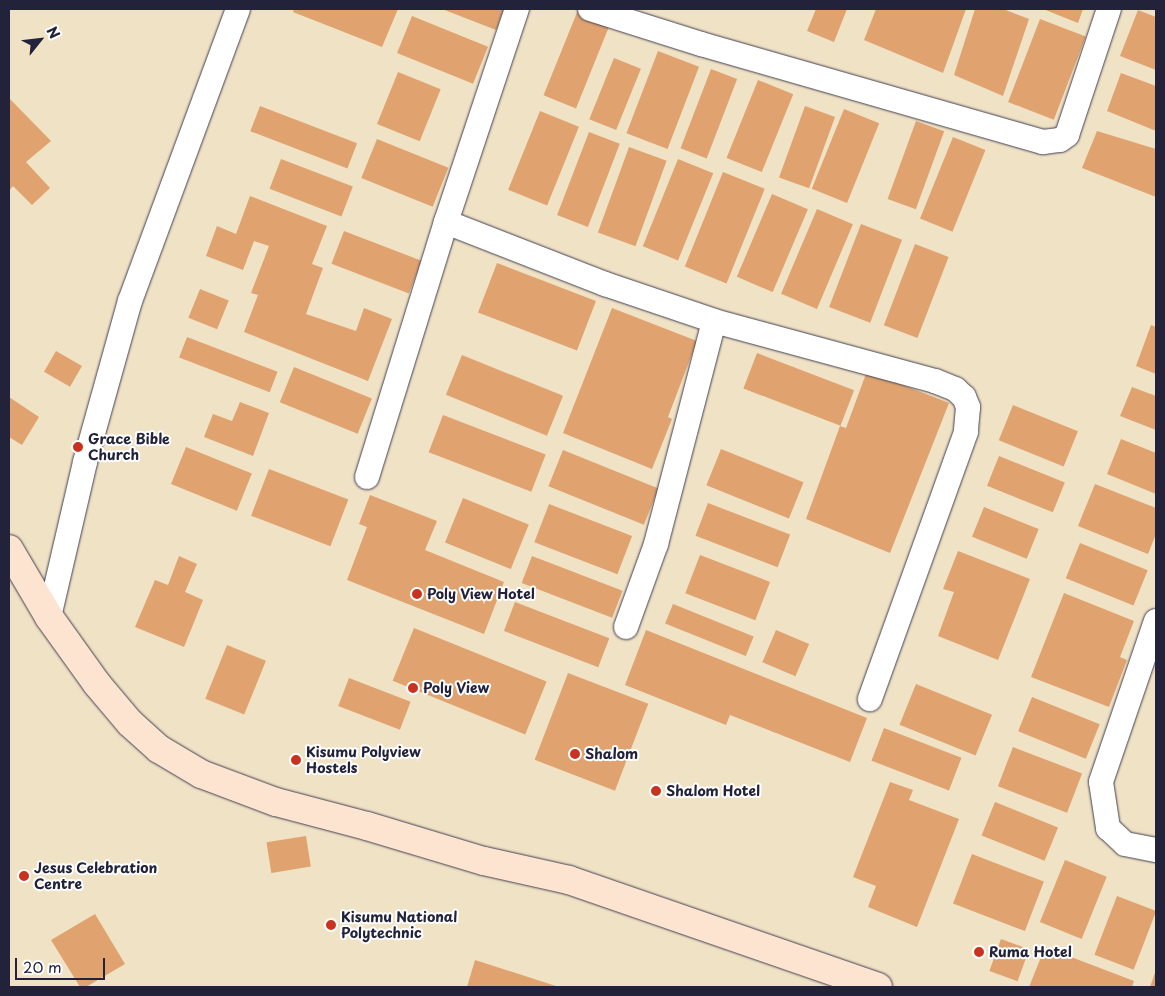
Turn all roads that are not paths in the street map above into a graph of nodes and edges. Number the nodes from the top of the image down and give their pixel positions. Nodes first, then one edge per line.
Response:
1 (238, 9) edge
2 (517, 9) edge
3 (590, 9) edge
4 (1109, 9) edge
5 (446, 222) junction
6 (714, 321) junction
7 (366, 477) dead end
8 (9, 549) edge
9 (49, 617) junction
10 (1156, 620) edge
11 (626, 627) dead end
12 (870, 699) dead end
13 (1156, 850) edge
14 (878, 987) edge

1 - 9 street
2 - 5 street
3 - 4 street
5 - 6 street
5 - 7 street
6 - 11 street
6 - 12 street
8 - 9 street
9 - 14 street
10 - 13 street

